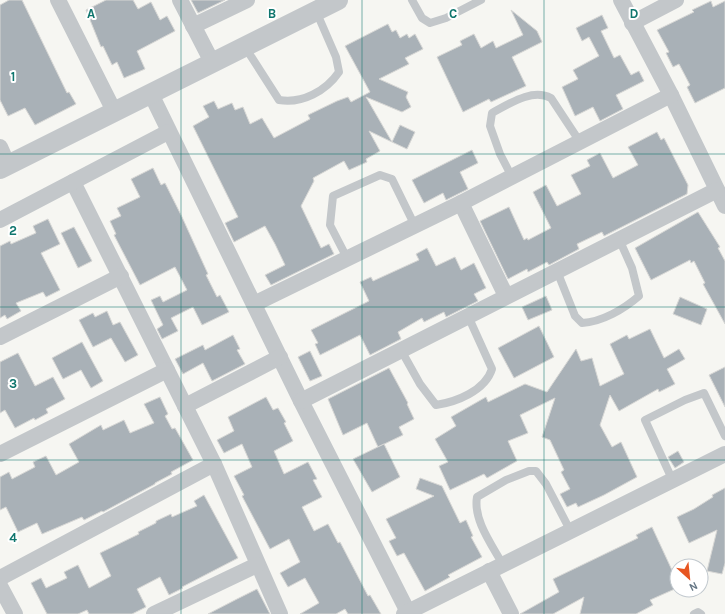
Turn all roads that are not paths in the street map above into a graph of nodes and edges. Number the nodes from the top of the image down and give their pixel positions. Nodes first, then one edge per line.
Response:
1 (58, 0) edge
2 (180, 0) edge
3 (247, 0) edge
4 (338, 0) edge
5 (412, 0) edge
6 (481, 0) edge
7 (621, 0) edge
8 (676, 0) edge
9 (316, 10) junction
10 (632, 22) junction
11 (193, 26) junction
12 (244, 46) junction
13 (212, 62) junction
14 (151, 94) junction
15 (671, 95) junction
16 (114, 111) junction
17 (168, 132) junction
18 (580, 142) junction
19 (0, 147) edge
20 (4, 167) edge
21 (512, 177) junction
22 (73, 182) junction
23 (717, 190) junction
24 (461, 203) junction
25 (725, 206) edge
26 (0, 220) edge
27 (415, 226) junction
28 (619, 239) junction
29 (347, 258) junction
30 (556, 271) junction
31 (121, 276) junction
32 (506, 296) junction
33 (254, 304) junction
34 (468, 316) junction
35 (0, 337) edge
36 (402, 350) junction
37 (280, 357) junction
38 (167, 370) junction
39 (301, 401) junction
40 (185, 406) junction
41 (725, 436) edge
42 (0, 454) edge
43 (725, 454) edge
44 (214, 464) junction
45 (672, 479) junction
46 (570, 530) junction
47 (257, 565) junction
48 (496, 568) junction
49 (0, 578) edge
50 (0, 586) edge
51 (406, 613) edge
52 (15, 614) edge
53 (154, 614) edge
54 (280, 614) edge
55 (511, 614) edge
56 (694, 614) edge
57 (701, 614) edge

1 - 16 street
2 - 11 street
3 - 11 street
4 - 9 street
5 - 6 lane
7 - 10 street
8 - 10 street
9 - 12 street
9 - 12 lane
10 - 15 street
11 - 13 street
12 - 13 street
13 - 14 street
14 - 16 street
14 - 17 street
15 - 18 street
15 - 23 street
16 - 20 street
17 - 22 street
17 - 33 street
18 - 21 street
18 - 21 lane
19 - 20 street
21 - 24 street
22 - 26 street
22 - 31 street
23 - 25 street
23 - 28 street
24 - 27 street
24 - 32 street
27 - 29 street
27 - 29 lane
28 - 30 street
28 - 30 lane
29 - 33 street
30 - 32 street
31 - 35 street
31 - 38 street
32 - 34 street
33 - 37 street
34 - 36 street
34 - 36 lane
36 - 39 street
37 - 39 street
37 - 40 street
38 - 40 street
38 - 42 street
39 - 51 street
40 - 44 street
41 - 45 lane
43 - 45 street
44 - 47 street
44 - 49 street
45 - 46 street
46 - 48 street
46 - 48 lane
47 - 53 street
47 - 54 street
48 - 51 street
48 - 55 street
50 - 52 street
56 - 57 lane

